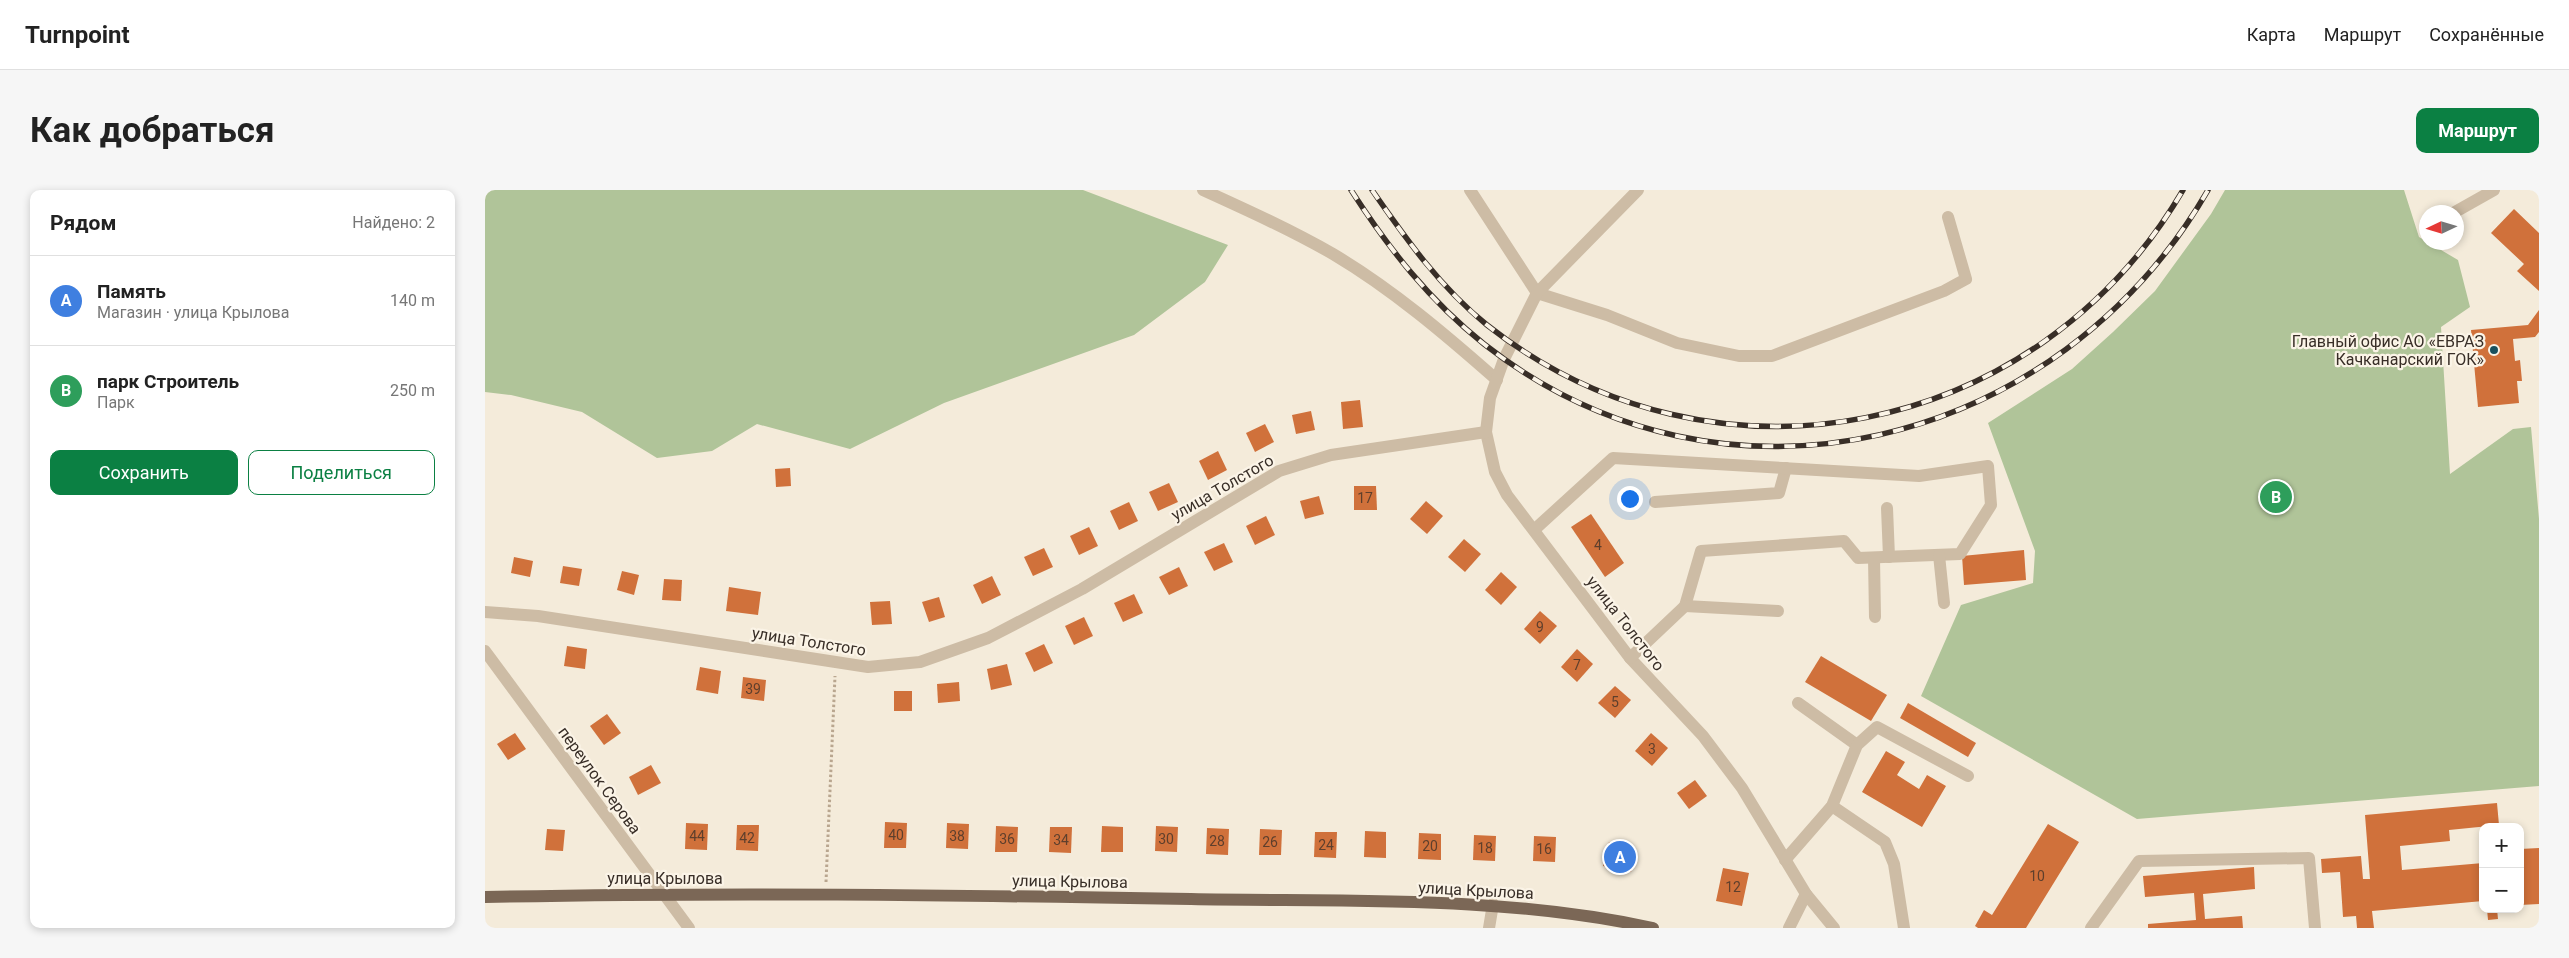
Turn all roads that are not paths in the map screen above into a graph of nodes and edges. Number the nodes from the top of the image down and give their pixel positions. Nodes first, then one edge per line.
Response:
1 (1203, 190) edge
2 (1470, 190) edge
3 (1638, 190) edge
4 (2494, 190) edge
5 (2464, 207) edge
6 (1948, 217) dead end
7 (1537, 293) junction
8 (1497, 380) junction
9 (1486, 432) junction
10 (1786, 468) junction
11 (1655, 502) dead end
12 (1887, 508) dead end
13 (1534, 530) junction
14 (1939, 555) junction
15 (1889, 557) junction
16 (1875, 558) junction
17 (1943, 603) dead end
18 (1685, 606) junction
19 (1778, 611) dead end
20 (485, 612) edge
21 (1875, 617) dead end
22 (485, 651) edge
23 (1630, 658) junction
24 (1798, 703) dead end
25 (1857, 745) junction
26 (1968, 776) dead end
27 (1832, 806) junction
28 (1785, 860) junction
29 (663, 893) junction
30 (1806, 894) junction
31 (485, 897) edge
32 (1493, 904) junction
33 (689, 928) edge
34 (1489, 928) edge
35 (1653, 928) edge
36 (1789, 928) edge
37 (1834, 928) edge
38 (1904, 928) edge
39 (2091, 928) edge
40 (2315, 928) edge

1 - 8 street
2 - 7 street
3 - 7 street
4 - 5 street
6 - 7 street
7 - 8 street
8 - 9 street
9 - 13 street, улица Толстого
9 - 20 street, улица Толстого
10 - 11 street
10 - 13 street
10 - 14 street
12 - 15 street
13 - 23 street, улица Толстого
14 - 15 street
14 - 17 street
15 - 16 street
16 - 18 street
16 - 21 street
18 - 19 street
18 - 23 street
22 - 29 street, переулок Серова
23 - 28 street, улица Толстого
24 - 25 street
25 - 26 street
25 - 27 street
27 - 28 street
27 - 38 street
28 - 30 street, улица Толстого
29 - 31 main road, улица Крылова
29 - 32 main road, улица Крылова
29 - 33 street, переулок Серова
30 - 36 street
30 - 37 street, улица Толстого
32 - 34 street
32 - 35 main road, улица Крылова
39 - 40 street

